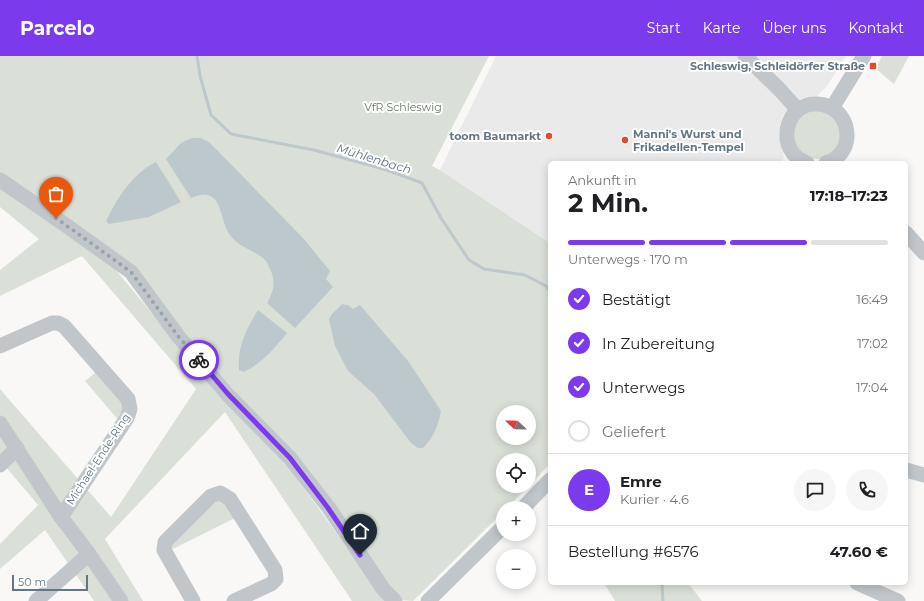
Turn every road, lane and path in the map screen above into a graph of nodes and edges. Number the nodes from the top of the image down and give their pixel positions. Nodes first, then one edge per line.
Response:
1 (745, 56) edge
2 (864, 56) edge
3 (832, 108) junction
4 (798, 110) junction
5 (802, 161) edge
6 (836, 161) edge
7 (0, 180) edge
8 (908, 235) edge
9 (924, 253) edge
10 (0, 346) edge
11 (0, 423) edge
12 (17, 448) junction
13 (0, 465) edge
14 (908, 471) edge
15 (924, 475) edge
16 (548, 482) edge
17 (530, 501) edge
18 (61, 516) junction
19 (496, 534) edge
20 (89, 554) junction
21 (862, 585) edge
22 (38, 600) edge
23 (121, 601) edge
24 (193, 601) edge
25 (234, 601) edge
26 (395, 601) edge
27 (428, 601) edge
28 (898, 601) edge

1 - 4 street
2 - 3 street
3 - 4 street
3 - 6 street
4 - 5 street
7 - 26 street
8 - 9 street
10 - 18 street, Michael-Ende-Ring
11 - 12 street
12 - 13 street
12 - 18 street
14 - 15 street
16 - 17 street
18 - 20 street
19 - 27 street
20 - 22 street
20 - 23 street
21 - 28 street
24 - 25 street

